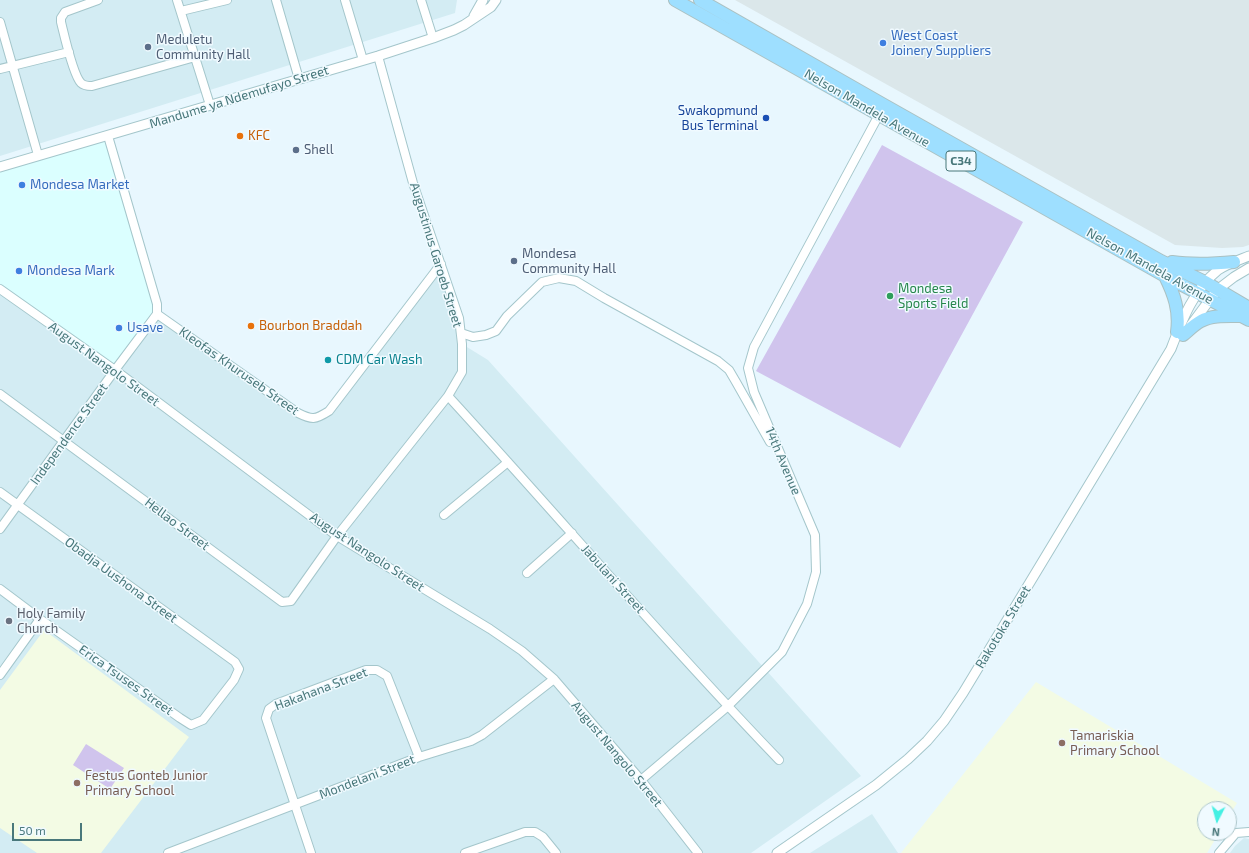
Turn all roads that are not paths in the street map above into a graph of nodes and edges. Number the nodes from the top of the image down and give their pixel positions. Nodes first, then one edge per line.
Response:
1 (98, 0) edge
2 (177, 0) edge
3 (227, 0) edge
4 (276, 0) edge
5 (345, 0) edge
6 (421, 0) edge
7 (483, 0) edge
8 (496, 0) edge
9 (675, 0) edge
10 (700, 0) edge
11 (181, 11) junction
12 (473, 18) junction
13 (0, 22) edge
14 (433, 38) junction
15 (69, 52) junction
16 (378, 56) junction
17 (195, 57) junction
18 (363, 60) junction
19 (12, 66) junction
20 (0, 68) edge
21 (299, 79) junction
22 (210, 105) junction
23 (882, 110) junction
24 (108, 136) junction
25 (38, 155) junction
26 (0, 167) edge
27 (1249, 256) edge
28 (1161, 260) junction
29 (1234, 262) junction
30 (441, 264) junction
31 (1249, 268) edge
32 (1165, 276) junction
33 (1205, 282) junction
34 (0, 289) edge
35 (1197, 292) junction
36 (1214, 295) junction
37 (157, 314) junction
38 (1247, 315) edge
39 (461, 333) junction
40 (1180, 333) junction
41 (115, 370) junction
42 (0, 394) edge
43 (448, 396) junction
44 (64, 440) junction
45 (508, 462) junction
46 (786, 470) junction
47 (0, 492) edge
48 (17, 505) junction
49 (444, 515) dead end
50 (0, 529) edge
51 (572, 533) junction
52 (337, 536) junction
53 (527, 572) dead end
54 (0, 589) edge
55 (40, 619) junction
56 (239, 669) joint
57 (0, 675) edge
58 (554, 679) junction
59 (728, 707) junction
60 (419, 757) junction
61 (779, 760) dead end
62 (641, 780) junction
63 (294, 804) junction
64 (1249, 832) edge
65 (168, 853) edge
66 (311, 853) edge
67 (465, 853) edge
68 (556, 853) edge
69 (698, 853) edge
70 (777, 853) edge
71 (1219, 853) edge

1 - 15 street
2 - 11 street
3 - 11 street
4 - 21 street
5 - 18 street
6 - 14 street
7 - 12 street, Mandume ya Ndemufayo Street
8 - 12 street, Mandume ya Ndemufayo Street
9 - 23 main road, Nelson Mandela Avenue / C34
10 - 23 main road, Nelson Mandela Avenue / C34
11 - 17 street
12 - 14 street, Mandume ya Ndemufayo Street
13 - 19 street
14 - 16 street, Mandume ya Ndemufayo Street
15 - 17 street
15 - 19 street
16 - 18 street, Mandume ya Ndemufayo Street
16 - 30 street, Augustinus Garoeb Street
17 - 22 street
18 - 21 street, Mandume ya Ndemufayo Street
19 - 20 street
19 - 25 street
21 - 22 street, Mandume ya Ndemufayo Street
22 - 24 street, Mandume ya Ndemufayo Street
23 - 28 main road, Nelson Mandela Avenue / C34
23 - 32 main road, Nelson Mandela Avenue / C34
23 - 46 street, 14th Avenue
24 - 25 street, Mandume ya Ndemufayo Street
24 - 37 street
25 - 26 street, Mandume ya Ndemufayo Street
27 - 29 street, Rakotoka Street
28 - 29 main road
28 - 33 main road, Nelson Mandela Avenue / C34
29 - 33 street, Rakotoka Street
30 - 37 street, Kleofas Khuruseb Street
30 - 39 street, Augustinus Garoeb Street
31 - 36 street, Rakotoka Street
32 - 35 main road, Nelson Mandela Avenue / C34
32 - 40 main road
33 - 35 street, Rakotoka Street
33 - 36 main road, Nelson Mandela Avenue / C34
34 - 41 street, August Nangolo Street
35 - 36 main road, Nelson Mandela Avenue / C34
35 - 40 street, Rakotoka Street
36 - 38 main road, Nelson Mandela Avenue / C34
36 - 40 street, Rakotoka Street
37 - 41 street, Independence Street
38 - 40 main road
39 - 43 street, Augustinus Garoeb Street
39 - 46 street
40 - 70 street, Rakotoka Street
41 - 44 street, Independence Street
41 - 52 street, August Nangolo Street
42 - 44 street, Hellao Street
43 - 45 street, Jabulani Street
43 - 52 street, Augustinus Garoeb Street
44 - 48 street, Independence Street
44 - 52 street, Hellao Street
45 - 49 street
45 - 51 street, Jabulani Street
46 - 59 street, 14th Avenue
47 - 48 street, Obadja Uushona Street
48 - 50 street, Independence Street
48 - 56 street, Obadja Uushona Street
51 - 53 street
51 - 59 street, Jabulani Street
52 - 58 street, August Nangolo Street
54 - 55 street, Erica Tsuses Street
55 - 56 street, Erica Tsuses Street
55 - 57 street
58 - 60 street, Mondelani Street
58 - 62 street, August Nangolo Street
59 - 61 street, Jabulani Street
59 - 62 street, 14th Avenue
60 - 63 street, Mondelani Street
60 - 63 street, Hakahana Street
62 - 69 street, August Nangolo Street
63 - 65 street, Mondelani Street
63 - 66 street, Hakahana Street
64 - 71 street
67 - 68 street

